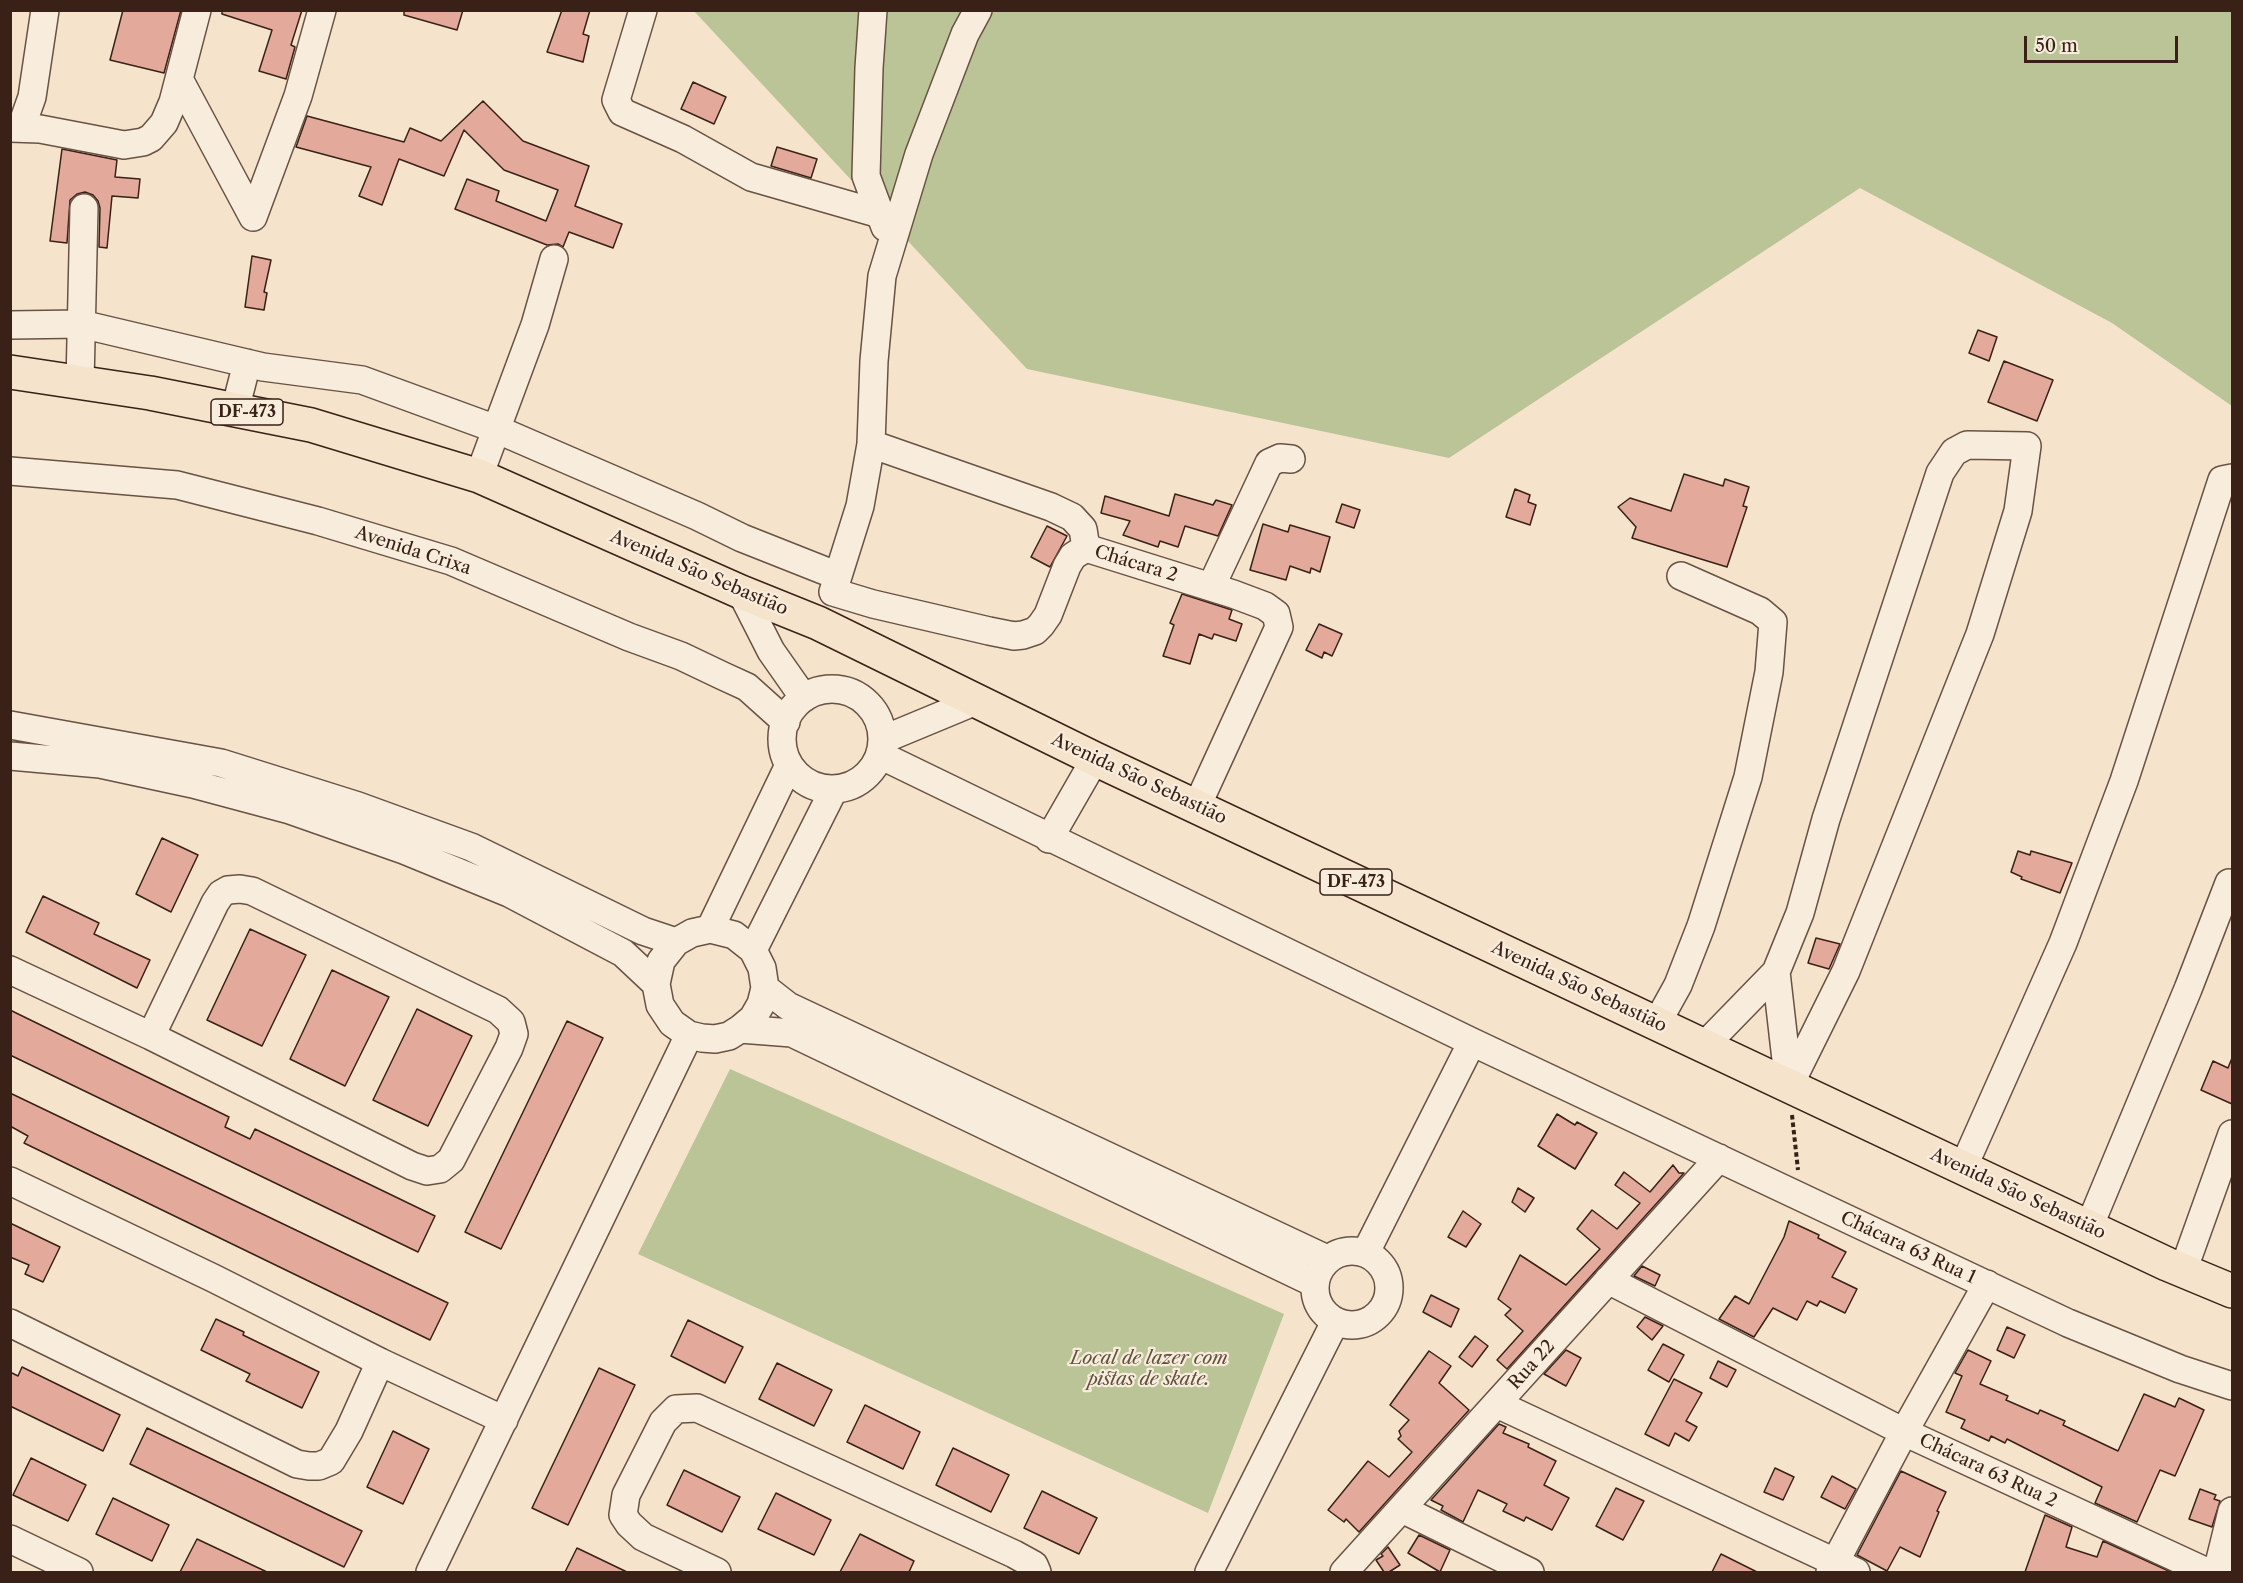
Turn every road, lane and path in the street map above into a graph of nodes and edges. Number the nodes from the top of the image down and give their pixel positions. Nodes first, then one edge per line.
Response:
1 (45, 10) edge
2 (197, 10) edge
3 (322, 10) edge
4 (643, 10) edge
5 (873, 10) edge
6 (978, 10) edge
7 (179, 79) junction
8 (16, 128) edge
9 (84, 208) dead end
10 (880, 214) junction
11 (891, 245) junction
12 (554, 259) dead end
13 (81, 324) junction
14 (10, 325) edge
15 (247, 363) junction
16 (10, 372) edge
17 (80, 382) junction
18 (235, 410) junction
19 (496, 429) junction
20 (871, 444) junction
21 (1292, 459) dead end
22 (10, 471) edge
23 (479, 476) junction
24 (2232, 478) edge
25 (1086, 548) junction
26 (1681, 576) dead end
27 (836, 584) junction
28 (1211, 587) junction
29 (741, 592) junction
30 (818, 623) junction
31 (804, 698) junction
32 (976, 701) junction
33 (786, 722) junction
34 (10, 725) edge
35 (881, 747) junction
36 (10, 756) edge
37 (1095, 759) junction
38 (789, 765) junction
39 (834, 789) junction
40 (1197, 806) junction
41 (1049, 839) junction
42 (2229, 884) dead end
43 (710, 929) junction
44 (676, 942) junction
45 (753, 950) junction
46 (10, 970) edge
47 (1776, 972) junction
48 (656, 984) junction
49 (765, 988) junction
50 (1657, 1023) junction
51 (740, 1029) junction
52 (689, 1035) junction
53 (151, 1036) junction
54 (1472, 1042) junction
55 (1704, 1046) junction
56 (1790, 1086) junction
57 (2232, 1134) edge
58 (1719, 1158) junction
59 (1964, 1168) junction
60 (10, 1182) edge
61 (1800, 1198) junction
62 (2089, 1227) junction
63 (1366, 1252) junction
64 (1327, 1259) junction
65 (2183, 1271) junction
66 (1608, 1280) junction
67 (1314, 1283) junction
68 (1987, 1284) junction
69 (2232, 1291) edge
70 (1335, 1322) junction
71 (10, 1323) edge
72 (380, 1362) junction
73 (2232, 1386) edge
74 (1497, 1404) junction
75 (504, 1420) junction
76 (1904, 1432) junction
77 (1402, 1509) junction
78 (2232, 1511) edge
79 (10, 1539) edge
80 (1840, 1569) edge
81 (79, 1572) edge
82 (430, 1572) edge
83 (717, 1572) edge
84 (1037, 1572) edge
85 (1209, 1572) edge
86 (1344, 1572) edge
87 (1530, 1572) edge
88 (2206, 1572) edge
89 (2217, 1572) edge

1 - 8 street
2 - 7 street
3 - 7 street
4 - 10 street
5 - 10 street
6 - 11 street
7 - 8 street
9 - 13 street
10 - 11 street
11 - 20 street
12 - 19 street
13 - 14 street, Chácara 2
13 - 15 street, Chácara 2
13 - 17 street
15 - 18 street
15 - 19 street, Chácara 2
16 - 17 main road, Avenida São Sebastião / DF-473
17 - 18 main road, Avenida São Sebastião / DF-473
18 - 23 main road, Avenida São Sebastião / DF-473
19 - 23 street
19 - 27 street, Chácara 2
20 - 25 street
20 - 27 street
21 - 28 street
22 - 33 street, Avenida Crixa
23 - 29 main road, Avenida São Sebastião / DF-473
24 - 59 street
25 - 27 street, Chácara 2
25 - 28 street, Chácara 2
26 - 50 street
27 - 30 street
28 - 40 street, Chácara 2
29 - 30 main road, Avenida São Sebastião / DF-473
29 - 31 street
30 - 32 main road, Avenida São Sebastião / DF-473
31 - 33 street
31 - 35 street
32 - 35 street
32 - 37 main road, Avenida São Sebastião / DF-473
33 - 38 street
34 - 44 street
35 - 39 street
35 - 41 street, Chácara 63 Rua 1
36 - 48 street
37 - 40 main road, Avenida São Sebastião / DF-473
37 - 41 street
38 - 39 street
38 - 43 street
39 - 45 street
40 - 50 main road, Avenida São Sebastião / DF-473
41 - 54 street, Chácara 63 Rua 1
42 - 62 street
43 - 44 street
43 - 45 street
44 - 48 street
45 - 49 street
46 - 53 street
47 - 55 street
47 - 56 street
47 - 56 street
48 - 52 street
49 - 51 street
49 - 64 street
50 - 55 main road, Avenida São Sebastião / DF-473
51 - 52 street
51 - 67 street
52 - 75 street
53 - 53 street
54 - 58 street, Chácara 63 Rua 1
54 - 63 street
55 - 56 main road, Avenida São Sebastião / DF-473
56 - 59 main road, Avenida São Sebastião / DF-473
56 - 61 path
57 - 65 street
58 - 61 street, Chácara 63 Rua 1
58 - 66 street, Rua 22
59 - 62 main road, Avenida São Sebastião / DF-473
60 - 72 street
61 - 68 street, Chácara 63 Rua 1
62 - 65 main road, Avenida São Sebastião / DF-473
63 - 64 street
63 - 70 street
64 - 67 street
65 - 69 main road, Avenida São Sebastião / DF-473
66 - 74 street, Rua 22
66 - 76 street
67 - 70 street
68 - 73 street
68 - 76 street, Chácara 63 Rua 1
70 - 85 street
71 - 72 street
72 - 75 street
74 - 77 street, Rua 22
74 - 80 street
75 - 82 street
76 - 80 street, Chácara 63 Rua 2
76 - 88 street, Chácara 63 Rua 2
77 - 86 street, Rua 22
77 - 87 street
78 - 89 street
79 - 81 street
83 - 84 street

